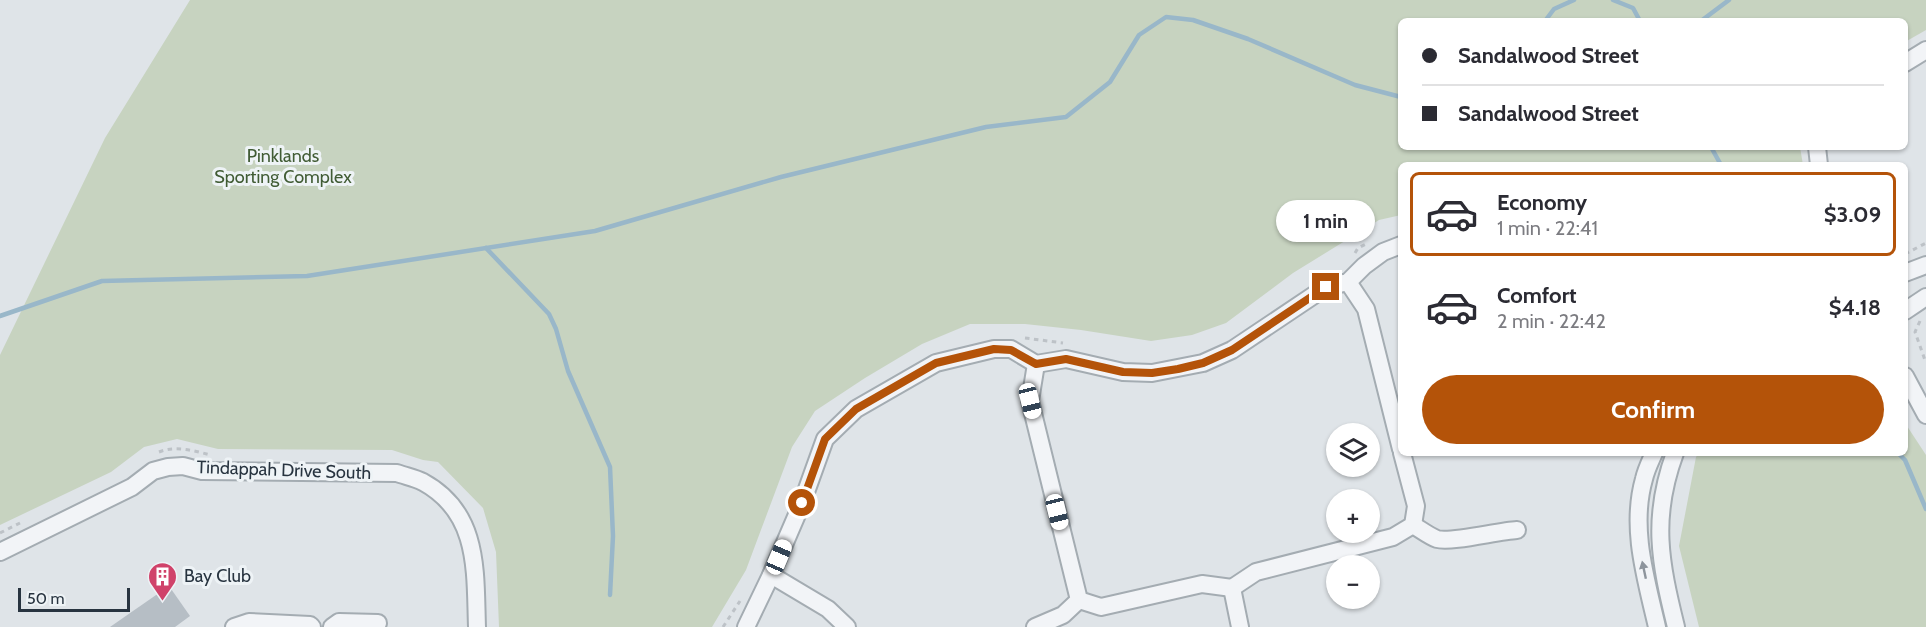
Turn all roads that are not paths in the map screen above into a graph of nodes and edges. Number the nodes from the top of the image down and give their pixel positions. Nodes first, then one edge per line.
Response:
1 (1926, 50) edge
2 (1908, 61) edge
3 (1398, 246) edge
4 (1926, 265) edge
5 (1908, 272) edge
6 (1348, 282) junction
7 (1926, 297) edge
8 (1908, 309) edge
9 (1036, 364) junction
10 (1908, 382) edge
11 (1926, 416) edge
12 (1398, 435) edge
13 (1403, 456) edge
14 (1653, 456) edge
15 (1675, 456) edge
16 (1413, 525) junction
17 (1517, 530) dead end
18 (0, 552) edge
19 (771, 575) junction
20 (1232, 588) junction
21 (1079, 600) junction
22 (378, 622) dead end
23 (234, 627) edge
24 (312, 627) edge
25 (332, 627) edge
26 (477, 627) edge
27 (746, 627) edge
28 (847, 627) edge
29 (1035, 627) edge
30 (1240, 627) edge
31 (1657, 627) edge
32 (1676, 627) edge

1 - 2 street
3 - 6 street
4 - 5 street
6 - 9 street
6 - 12 street
7 - 8 street
9 - 19 street
9 - 21 street
10 - 11 street
13 - 16 street
31 -> 14 street
15 - 32 street
16 - 17 street
16 - 20 street
18 - 26 street, Tindappah Drive South
19 - 27 street
19 - 28 street
20 - 21 street
20 - 30 street
21 - 29 street
22 - 25 street
23 - 24 street

